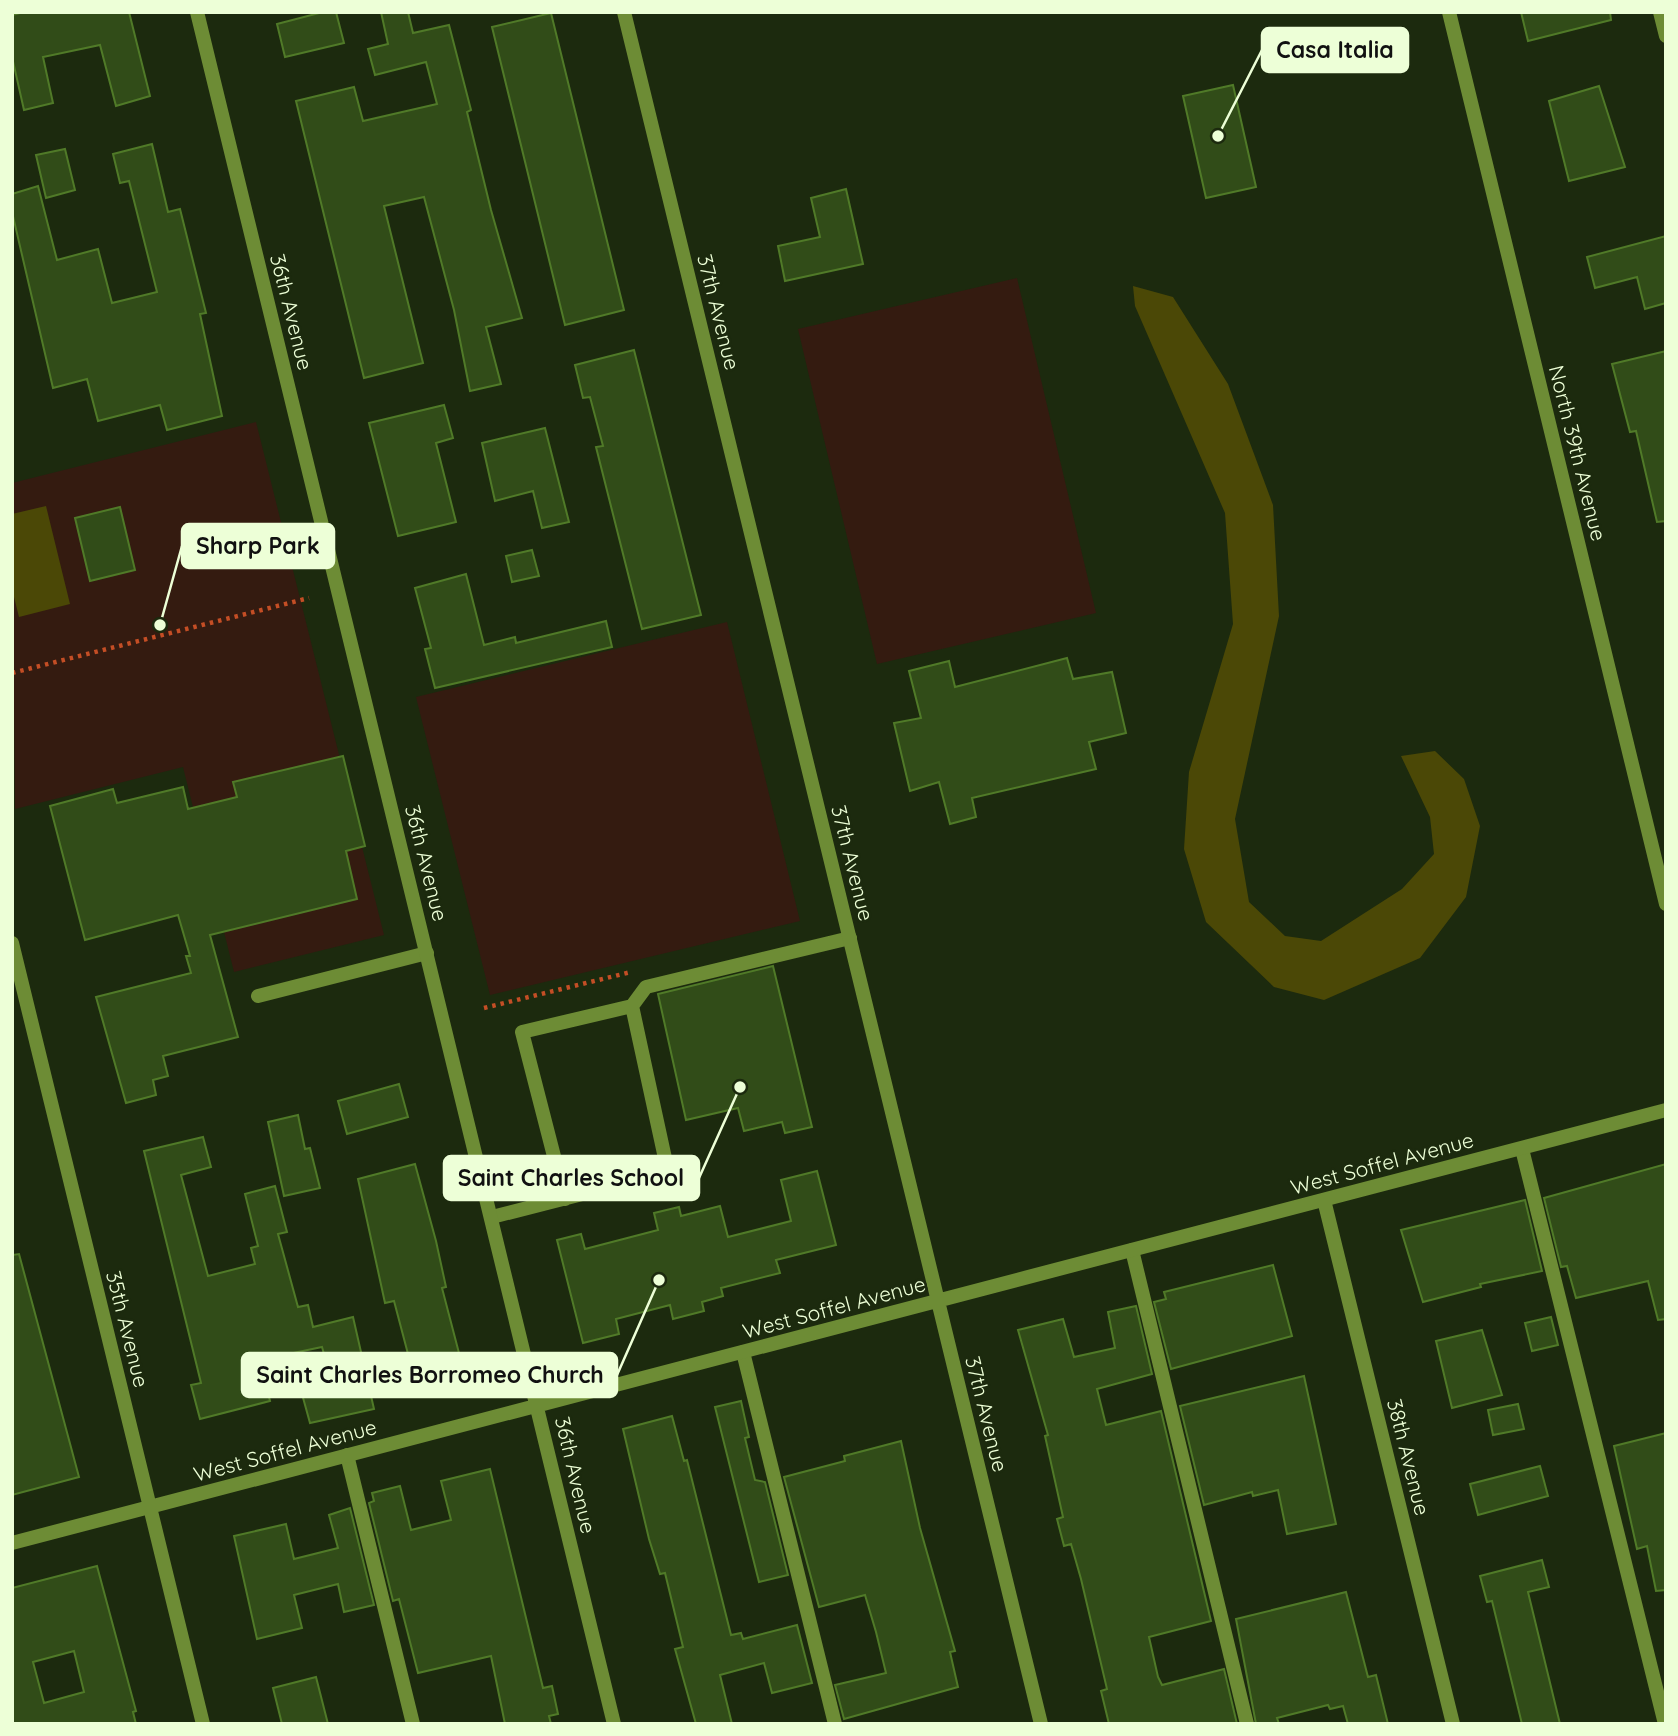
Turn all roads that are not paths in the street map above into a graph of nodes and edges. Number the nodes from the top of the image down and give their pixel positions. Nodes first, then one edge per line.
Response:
1 (197, 12) edge
2 (624, 12) edge
3 (1449, 12) edge
4 (1660, 12) edge
5 (1666, 36) edge
6 (1666, 904) edge
7 (850, 938) junction
8 (12, 943) edge
9 (427, 953) junction
10 (258, 996) dead end
11 (632, 1006) junction
12 (1666, 1110) edge
13 (1522, 1149) junction
14 (565, 1199) junction
15 (1324, 1200) junction
16 (492, 1217) junction
17 (1132, 1250) junction
18 (938, 1301) junction
19 (743, 1352) junction
20 (538, 1406) junction
21 (347, 1455) junction
22 (150, 1507) junction
23 (12, 1543) edge
24 (203, 1724) edge
25 (413, 1724) edge
26 (614, 1724) edge
27 (835, 1724) edge
28 (1041, 1724) edge
29 (1247, 1724) edge
30 (1454, 1724) edge
31 (1665, 1724) edge

1 - 9 street, 36th Avenue
2 - 7 street, 37th Avenue
3 - 6 street, North 39th Avenue
4 - 5 street
7 - 11 street
7 - 18 street, 37th Avenue
8 - 22 street, 35th Avenue
9 - 10 street
9 - 16 street, 36th Avenue
11 - 14 street
11 - 14 street
12 - 13 street, West Soffel Avenue
13 - 15 street, West Soffel Avenue
13 - 31 street
14 - 16 street
15 - 17 street, West Soffel Avenue
15 - 30 street, 38th Avenue
16 - 20 street, 36th Avenue
17 - 18 street, West Soffel Avenue
17 - 29 street
18 - 19 street, West Soffel Avenue
18 - 28 street, 37th Avenue
19 - 20 street, West Soffel Avenue
19 - 27 street
20 - 21 street, West Soffel Avenue
20 - 26 street, 36th Avenue
21 - 22 street, West Soffel Avenue
21 - 25 street
22 - 23 street, West Soffel Avenue
22 - 24 street, 35th Avenue

